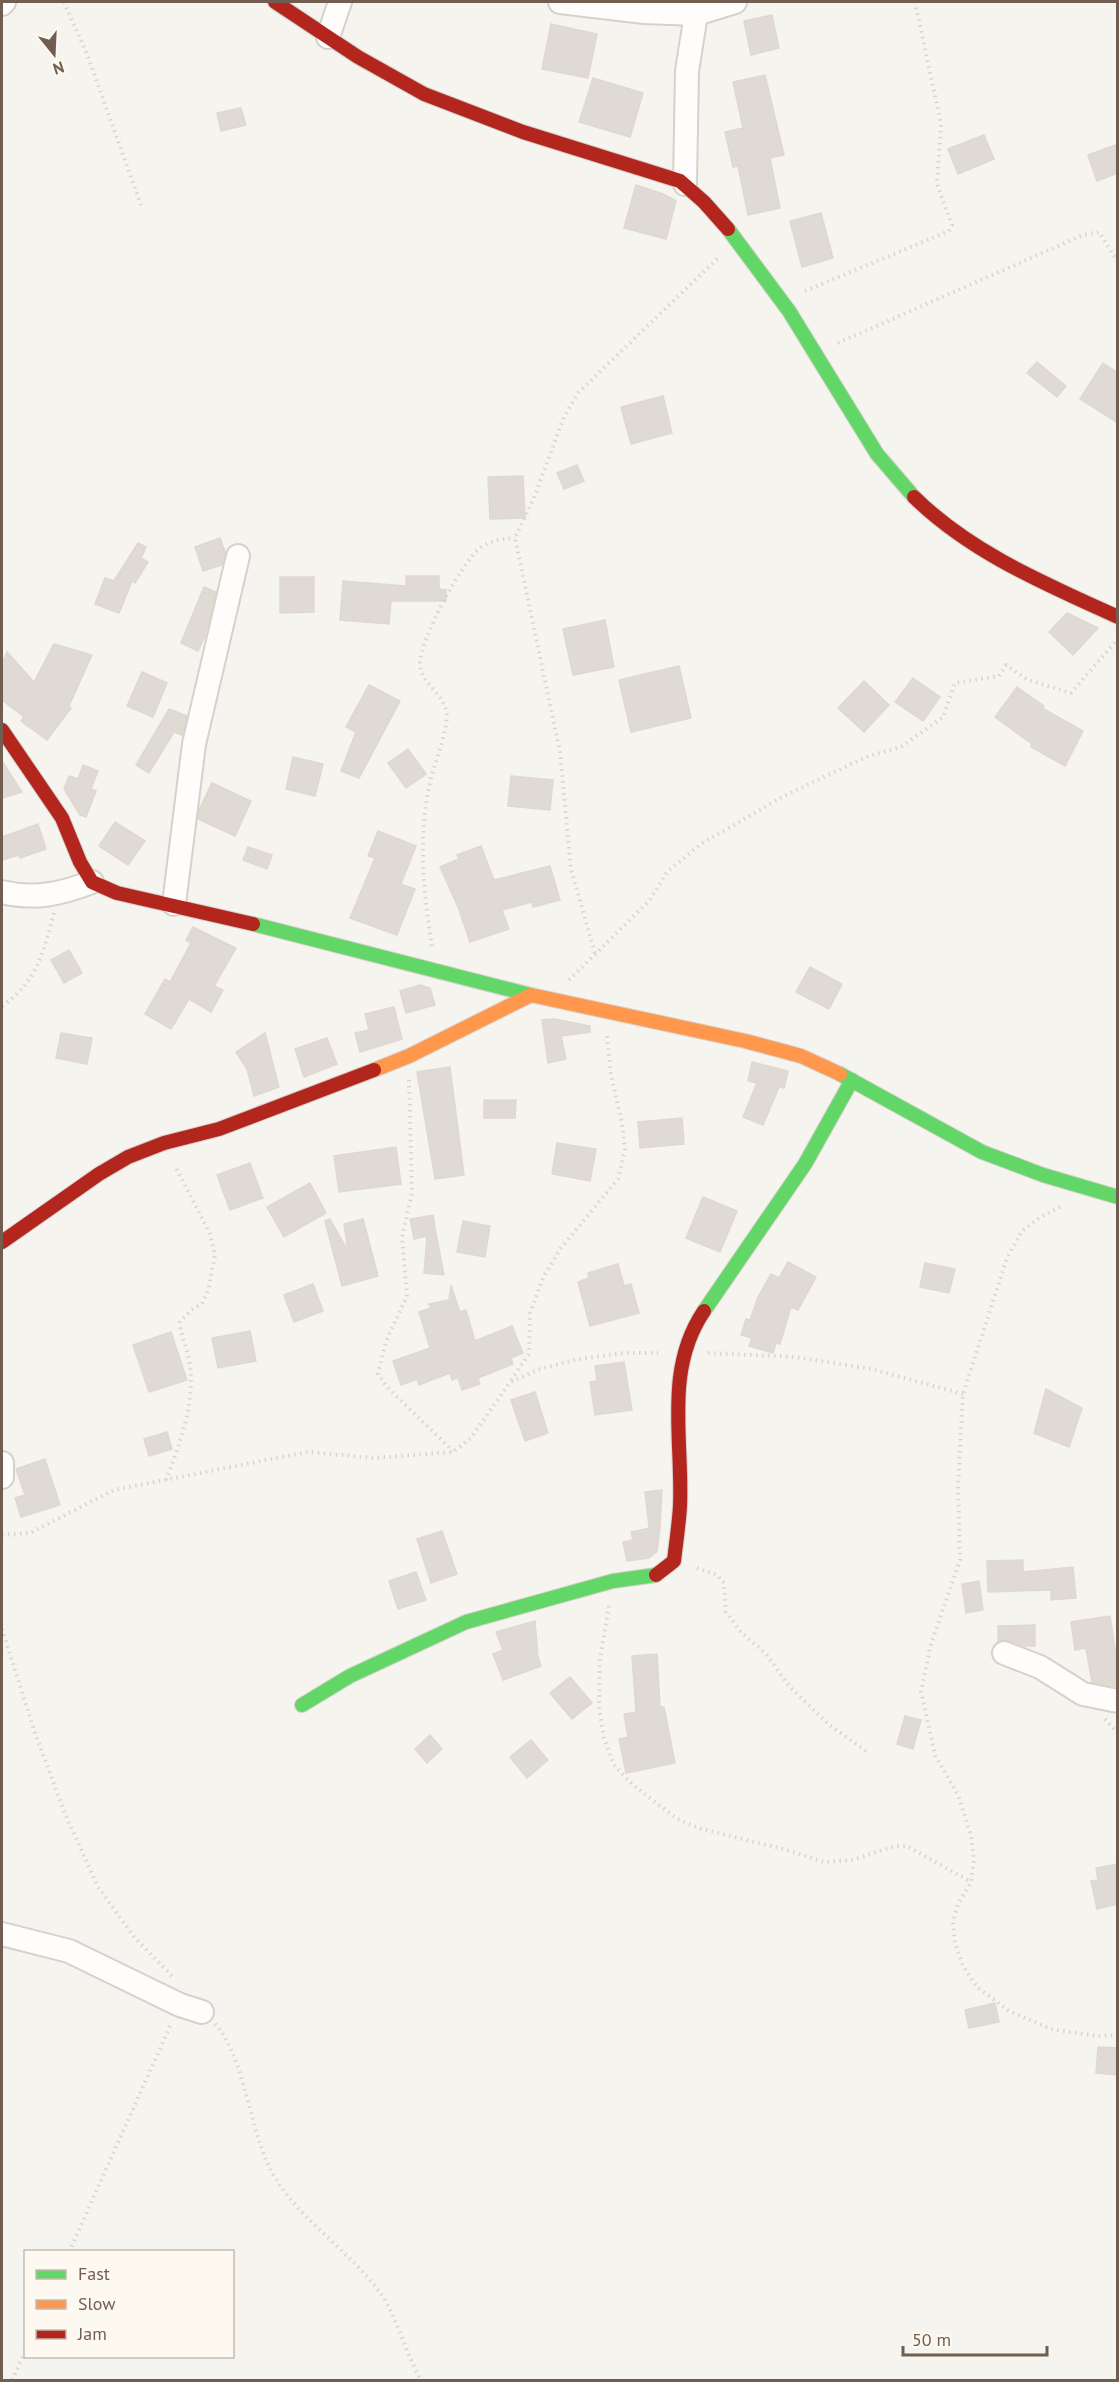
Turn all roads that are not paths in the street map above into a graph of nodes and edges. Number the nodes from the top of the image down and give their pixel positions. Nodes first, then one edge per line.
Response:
1 (274, 2) edge
2 (560, 2) edge
3 (735, 2) edge
4 (338, 4) edge
5 (694, 8) edge
6 (328, 37) junction
7 (685, 184) junction
8 (238, 556) dead end
9 (1118, 617) edge
10 (2, 730) edge
11 (92, 882) junction
12 (2, 892) edge
13 (174, 904) junction
14 (531, 995) junction
15 (852, 1080) junction
16 (1118, 1197) edge
17 (2, 1242) edge
18 (2, 1463) edge
19 (2, 1478) edge
20 (1004, 1653) dead end
21 (1118, 1701) edge
22 (302, 1705) dead end
23 (2, 1934) edge
24 (202, 2012) dead end

1 - 6 street
2 - 5 street
3 - 5 street
4 - 6 street
5 - 7 street
6 - 7 street
7 - 9 street
8 - 13 street
10 - 11 street
11 - 12 street
11 - 13 street
13 - 14 street
14 - 15 street
14 - 17 street
15 - 16 street
15 - 22 street
18 - 19 street
20 - 21 street
23 - 24 street

